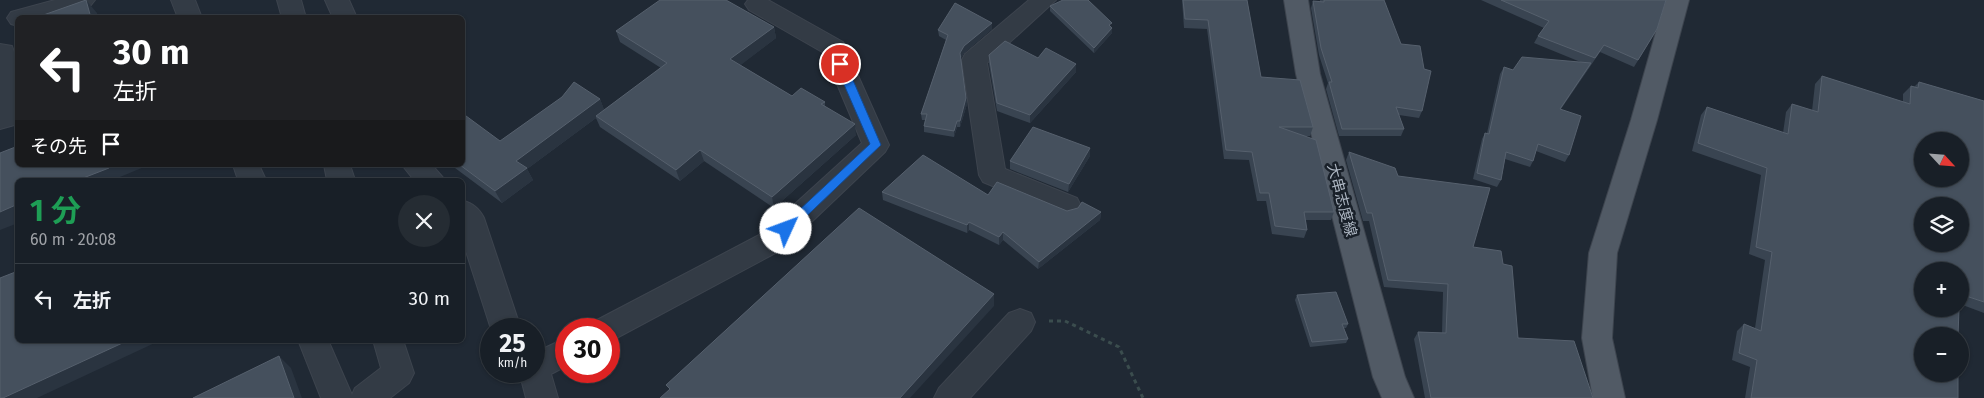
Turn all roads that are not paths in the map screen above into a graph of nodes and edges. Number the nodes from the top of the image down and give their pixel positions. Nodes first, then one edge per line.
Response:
1 (83, 0) edge
2 (183, 0) edge
3 (289, 0) edge
4 (337, 0) edge
5 (1044, 0) edge
6 (1296, 0) edge
7 (1677, 0) edge
8 (757, 4) dead end
9 (29, 15) edge
10 (189, 15) edge
11 (293, 15) edge
12 (344, 15) edge
13 (15, 19) edge
14 (0, 23) edge
15 (0, 53) edge
16 (0, 120) edge
17 (418, 167) edge
18 (429, 178) edge
19 (1067, 206) dead end
20 (465, 214) edge
21 (502, 318) edge
22 (1020, 322) road end
23 (620, 323) edge
24 (314, 343) edge
25 (389, 343) edge
26 (535, 383) edge
27 (336, 398) edge
28 (366, 398) edge
29 (542, 398) edge
30 (950, 398) edge
31 (1398, 398) edge
32 (1609, 398) edge

1 - 9 street
2 - 10 street
3 - 11 street
4 - 12 street
5 - 19 street
6 - 31 main road, 大串志度線
7 - 32 main road
8 - 23 street
13 - 14 street
15 - 16 street
17 - 18 street
20 - 21 street
22 - 30 street
24 - 27 street
25 - 28 street
26 - 29 street

